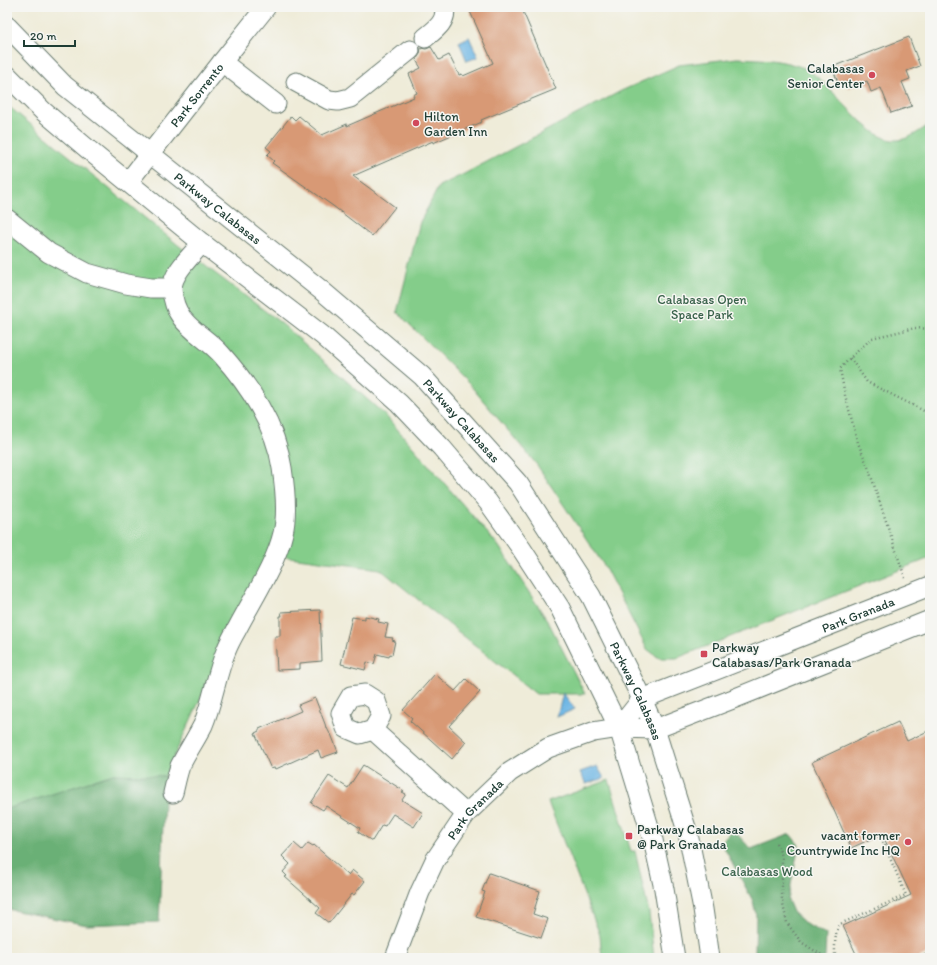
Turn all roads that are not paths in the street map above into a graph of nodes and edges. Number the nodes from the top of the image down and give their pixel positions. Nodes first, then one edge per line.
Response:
1 (444, 7) edge
2 (260, 9) edge
3 (7, 26) edge
4 (426, 38) dead end
5 (410, 50) dead end
6 (222, 62) junction
7 (7, 75) edge
8 (296, 82) dead end
9 (276, 104) dead end
10 (150, 153) junction
11 (128, 182) junction
12 (7, 219) edge
13 (202, 243) junction
14 (172, 288) junction
15 (930, 586) edge
16 (930, 620) edge
17 (642, 699) junction
18 (619, 728) junction
19 (654, 728) junction
20 (373, 730) dead end
21 (173, 793) dead end
22 (466, 814) junction
23 (395, 958) edge
24 (675, 958) edge
25 (710, 958) edge

1 - 4 street
2 - 6 street, Park Sorrento
3 - 10 street, Parkway Calabasas
5 - 8 street
6 - 9 street
6 - 10 street, Park Sorrento
7 - 11 street
10 - 11 street, Park Sorrento
10 - 17 street, Parkway Calabasas
11 - 13 street
12 - 14 street
13 - 14 street
13 - 18 street
14 - 21 street
15 - 17 street, Park Granada
16 - 19 street, Park Granada
17 - 18 street
17 - 19 street, Parkway Calabasas
18 - 19 street, Park Granada
18 - 22 street, Park Granada
18 - 24 street
19 - 25 street, Parkway Calabasas
20 - 22 street
22 - 23 street, Park Granada

